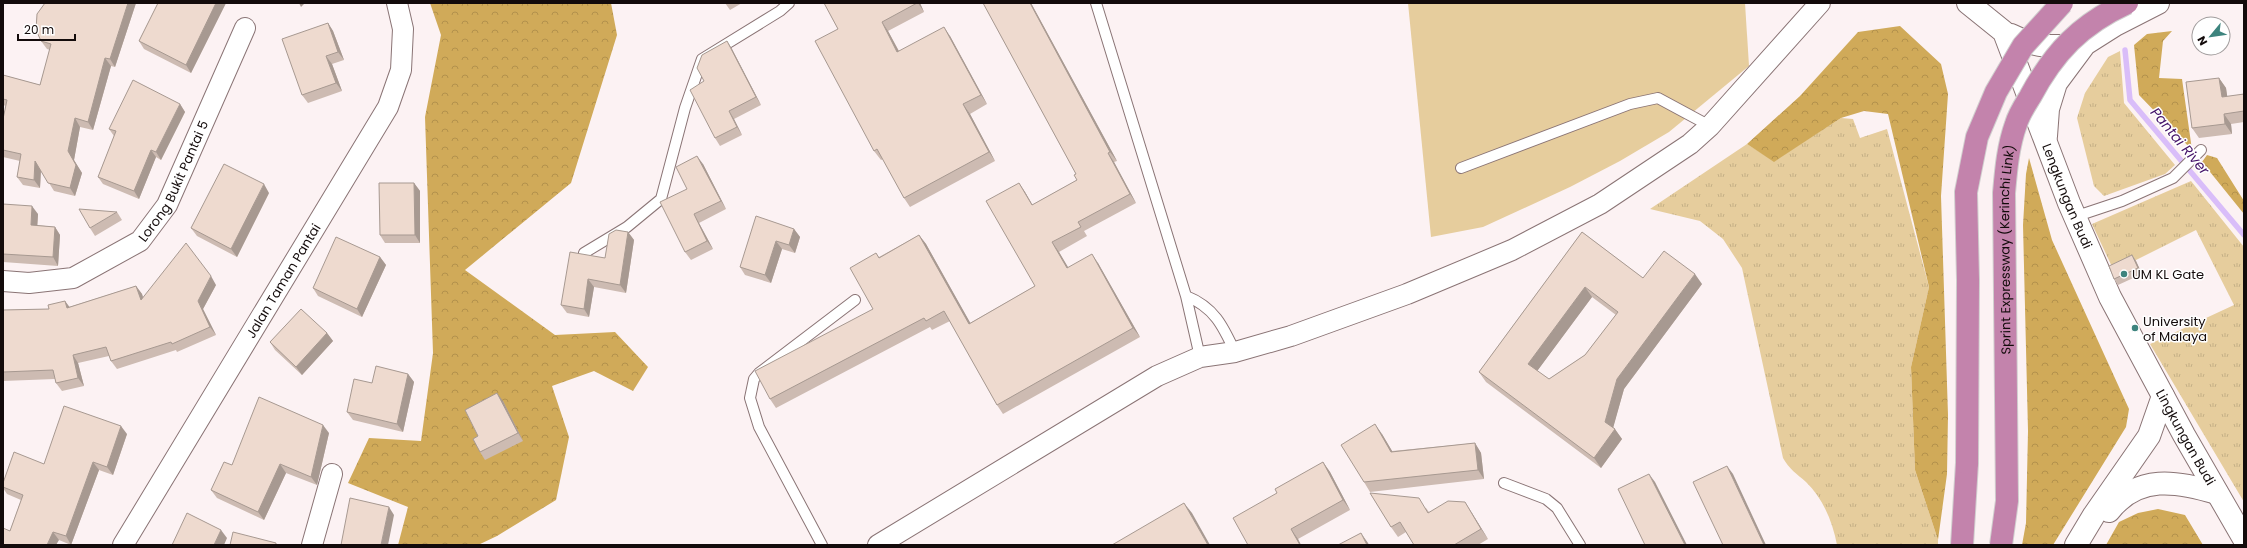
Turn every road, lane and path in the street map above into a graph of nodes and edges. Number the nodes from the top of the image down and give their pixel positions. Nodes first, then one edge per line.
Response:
1 (397, 3) edge
2 (789, 3) edge
3 (1096, 3) edge
4 (1820, 3) edge
5 (1968, 3) edge
6 (2062, 3) edge
7 (2127, 3) edge
8 (2157, 3) edge
9 (245, 28) dead end
10 (2004, 32) junction
11 (2085, 44) junction
12 (1710, 126) junction
13 (2045, 141) junction
14 (2201, 150) dead end
15 (1461, 168) dead end
16 (2074, 217) junction
17 (584, 253) edge
18 (3, 281) edge
19 (1186, 296) junction
20 (855, 300) dead end
21 (1235, 352) junction
22 (1200, 357) junction
23 (2163, 396) junction
24 (332, 474) dead end
25 (1504, 483) dead end
26 (2222, 502) junction
27 (2244, 539) edge
28 (123, 545) edge
29 (312, 545) edge
30 (822, 545) edge
31 (878, 545) edge
32 (1580, 545) edge
33 (1962, 545) edge
34 (2001, 545) edge
35 (2076, 545) edge
36 (2091, 545) edge

1 - 28 street, Jalan Taman Pantai
2 - 17 lane
3 - 19 lane
4 - 12 street
5 - 10 street
6 - 33 highway, bridge
7 - 34 highway, Sprint Expressway (Kerinchi Link), bridge
8 - 11 street
9 - 18 street, Lorong Bukit Pantai 5
10 - 11 street
10 - 13 street, Lengkungan Budi
11 - 13 street
12 - 15 lane
12 - 21 street
13 - 16 street, Lengkungan Budi
14 - 16 lane
16 - 23 street, Lengkungan Budi
19 - 21 lane
19 - 22 lane
20 - 30 lane
21 - 22 street
22 - 31 street
23 - 26 street, Lingkungan Budi
23 - 35 street, Lingkungan Budi
24 - 29 street
25 - 32 lane
26 - 27 street, Lingkungan Budi
26 - 36 street, Lingkungan Budi

